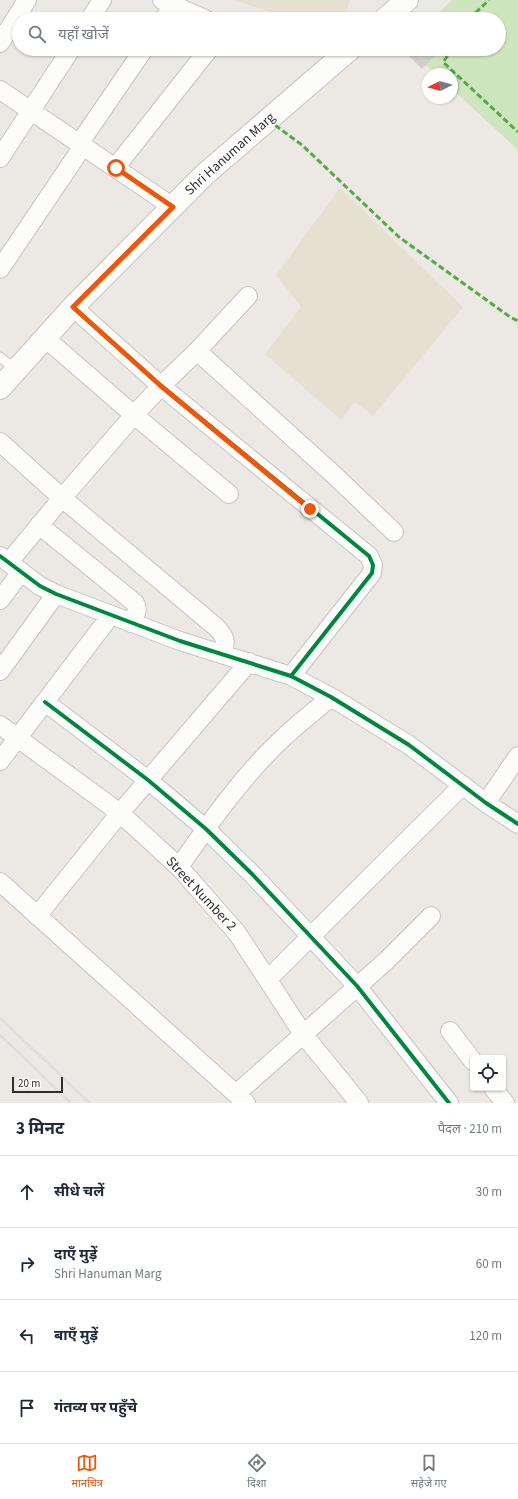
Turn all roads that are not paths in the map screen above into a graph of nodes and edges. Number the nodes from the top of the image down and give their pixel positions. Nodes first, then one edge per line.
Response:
1 (27, 0) edge
2 (102, 0) edge
3 (407, 0) edge
4 (167, 8) edge
5 (19, 12) edge
6 (94, 12) edge
7 (181, 12) edge
8 (393, 12) edge
9 (12, 23) edge
10 (0, 42) edge
11 (65, 56) edge
12 (139, 56) edge
13 (204, 56) edge
14 (342, 56) edge
15 (0, 90) edge
16 (30, 111) junction
17 (81, 145) junction
18 (0, 158) edge
19 (116, 168) junction
20 (173, 207) junction
21 (0, 269) edge
22 (248, 296) dead end
23 (73, 307) junction
24 (45, 338) junction
25 (197, 351) junction
26 (0, 357) edge
27 (17, 370) junction
28 (161, 386) junction
29 (0, 388) edge
30 (134, 415) junction
31 (0, 442) edge
32 (230, 494) dead end
33 (62, 498) junction
34 (39, 525) junction
35 (394, 532) dead end
36 (10, 563) edge
37 (56, 594) junction
38 (0, 600) edge
39 (111, 615) junction
40 (131, 623) junction
41 (223, 654) junction
42 (249, 662) junction
43 (0, 671) edge
44 (291, 676) junction
45 (331, 697) junction
46 (45, 702) junction
47 (0, 725) edge
48 (17, 738) junction
49 (518, 756) edge
50 (0, 761) edge
51 (148, 780) junction
52 (463, 785) junction
53 (486, 803) junction
54 (120, 812) junction
55 (518, 824) edge
56 (206, 829) junction
57 (179, 867) junction
58 (0, 882) edge
59 (37, 916) junction
60 (431, 916) dead end
61 (311, 935) junction
62 (268, 979) junction
63 (357, 986) junction
64 (450, 1031) dead end
65 (303, 1034) junction
66 (470, 1057) edge
67 (495, 1091) edge
68 (241, 1099) edge
69 (359, 1103) edge
70 (449, 1103) edge
71 (505, 1103) edge

1 - 5 street
2 - 6 street
3 - 8 street
4 - 7 street
9 - 10 street
11 - 16 street
12 - 17 street
13 - 19 street
14 - 20 street, Shri Hanuman Marg
15 - 16 street
16 - 17 street
16 - 18 street
17 - 19 street
17 - 21 street
19 - 20 street
20 - 23 street, Shri Hanuman Marg
22 - 25 street
23 - 24 street, Shri Hanuman Marg
23 - 28 street
24 - 27 street, Shri Hanuman Marg
24 - 30 street
25 - 28 street
25 - 35 street
26 - 27 lane
27 - 29 street, Shri Hanuman Marg
28 - 30 street
28 - 44 street
30 - 32 street
30 - 33 street
31 - 33 street
33 - 34 street
33 - 41 street
34 - 36 street
34 - 40 street
36 - 37 street
36 - 38 street
37 - 39 street
37 - 43 street
39 - 40 street
39 - 46 street
40 - 41 street
41 - 42 street
42 - 44 street
42 - 51 street
44 - 45 street
45 - 52 street
45 - 56 street
46 - 48 street
46 - 51 street
47 - 48 street, Street Number 2
48 - 50 street
48 - 54 street, Street Number 2
49 - 53 street
51 - 54 street
51 - 56 street
52 - 53 street
52 - 61 street
53 - 55 street
54 - 57 street, Street Number 2
54 - 59 street
56 - 57 street
56 - 61 street
57 - 62 street, Street Number 2
58 - 59 street
59 - 68 street
60 - 63 street
61 - 62 street
61 - 63 street
62 - 65 street, Street Number 2
63 - 65 street
63 - 70 street
64 - 66 street
65 - 68 street
65 - 69 street, Street Number 2
67 - 71 street

